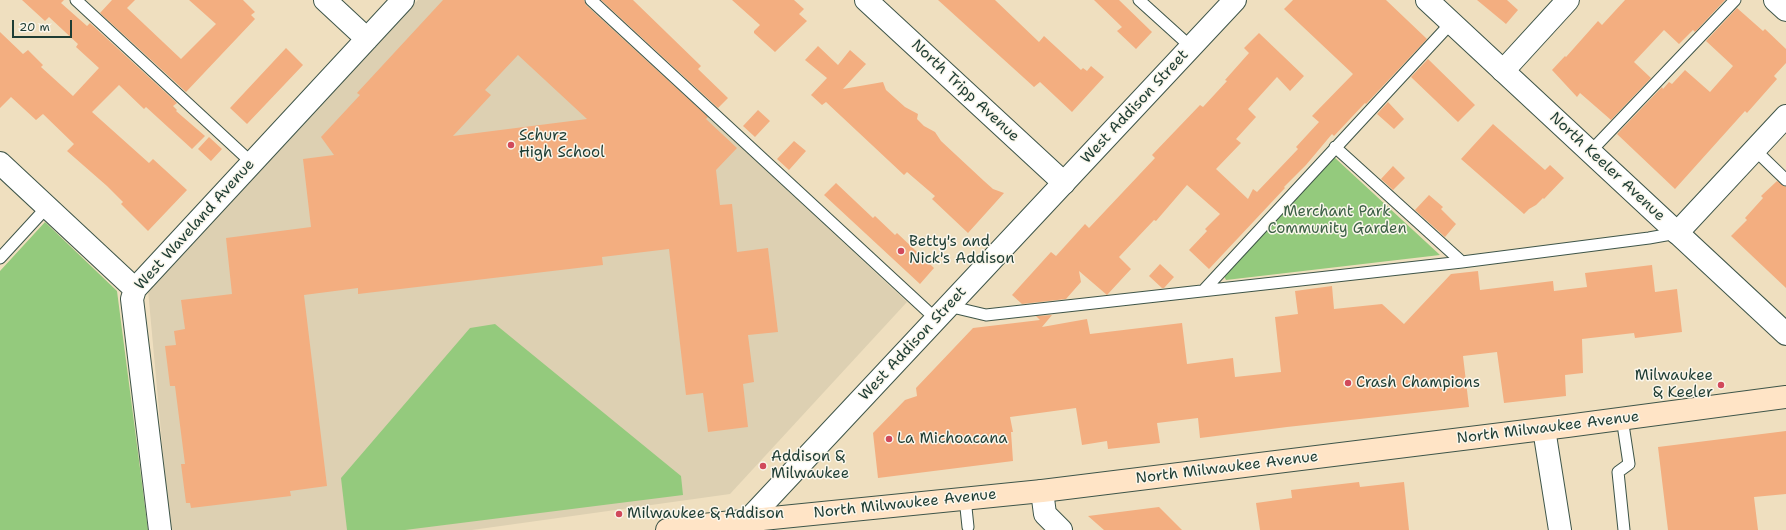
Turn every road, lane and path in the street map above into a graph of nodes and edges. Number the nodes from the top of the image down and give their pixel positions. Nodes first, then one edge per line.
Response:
1 (76, 0) edge
2 (325, 0) edge
3 (403, 0) edge
4 (591, 0) edge
5 (866, 0) edge
6 (1139, 0) edge
7 (1235, 0) edge
8 (1427, 0) edge
9 (1568, 0) edge
10 (1735, 0) edge
11 (1775, 0) edge
12 (1786, 10) edge
13 (1452, 22) junction
14 (367, 39) junction
15 (1190, 47) junction
16 (1504, 71) junction
17 (1786, 116) edge
18 (1335, 147) junction
19 (1755, 150) junction
20 (1590, 152) junction
21 (0, 163) edge
22 (252, 163) junction
23 (1786, 180) edge
24 (1064, 182) junction
25 (47, 207) junction
26 (1677, 233) junction
27 (0, 258) edge
28 (1462, 262) junction
29 (135, 289) junction
30 (1203, 291) junction
31 (942, 313) junction
32 (1786, 334) edge
33 (1786, 397) edge
34 (1622, 418) junction
35 (1544, 429) junction
36 (1042, 491) junction
37 (965, 498) junction
38 (743, 525) edge
39 (968, 526) dead end
40 (160, 530) edge
41 (667, 530) edge
42 (1061, 530) edge
43 (1560, 530) edge
44 (1624, 530) edge

1 - 22 lane
2 - 14 street
3 - 14 street, West Waveland Avenue
4 - 31 lane
5 - 24 street, North Tripp Avenue
6 - 15 lane
7 - 15 street, West Addison Street
8 - 13 street, North Keeler Avenue
9 - 16 street
10 - 20 lane
11 - 12 street
13 - 16 street, North Keeler Avenue
13 - 18 lane
14 - 22 street, West Waveland Avenue
15 - 24 street, West Addison Street
16 - 20 street, North Keeler Avenue
17 - 19 street
18 - 28 lane
18 - 30 lane
19 - 23 lane
19 - 26 street
20 - 26 street, North Keeler Avenue
21 - 25 street
22 - 29 street, West Waveland Avenue
24 - 31 street, West Addison Street
25 - 27 lane
25 - 29 street
26 - 28 lane
26 - 32 street, North Keeler Avenue
28 - 30 lane
29 - 40 street, West Waveland Avenue
30 - 31 lane
31 - 38 street, West Addison Street
33 - 34 main road, North Milwaukee Avenue
34 - 35 main road, North Milwaukee Avenue
34 - 44 lane
35 - 36 main road, North Milwaukee Avenue
35 - 43 street
36 - 37 main road, North Milwaukee Avenue
36 - 42 street
37 - 38 main road, North Milwaukee Avenue
37 - 39 lane
38 - 41 main road, North Milwaukee Avenue

